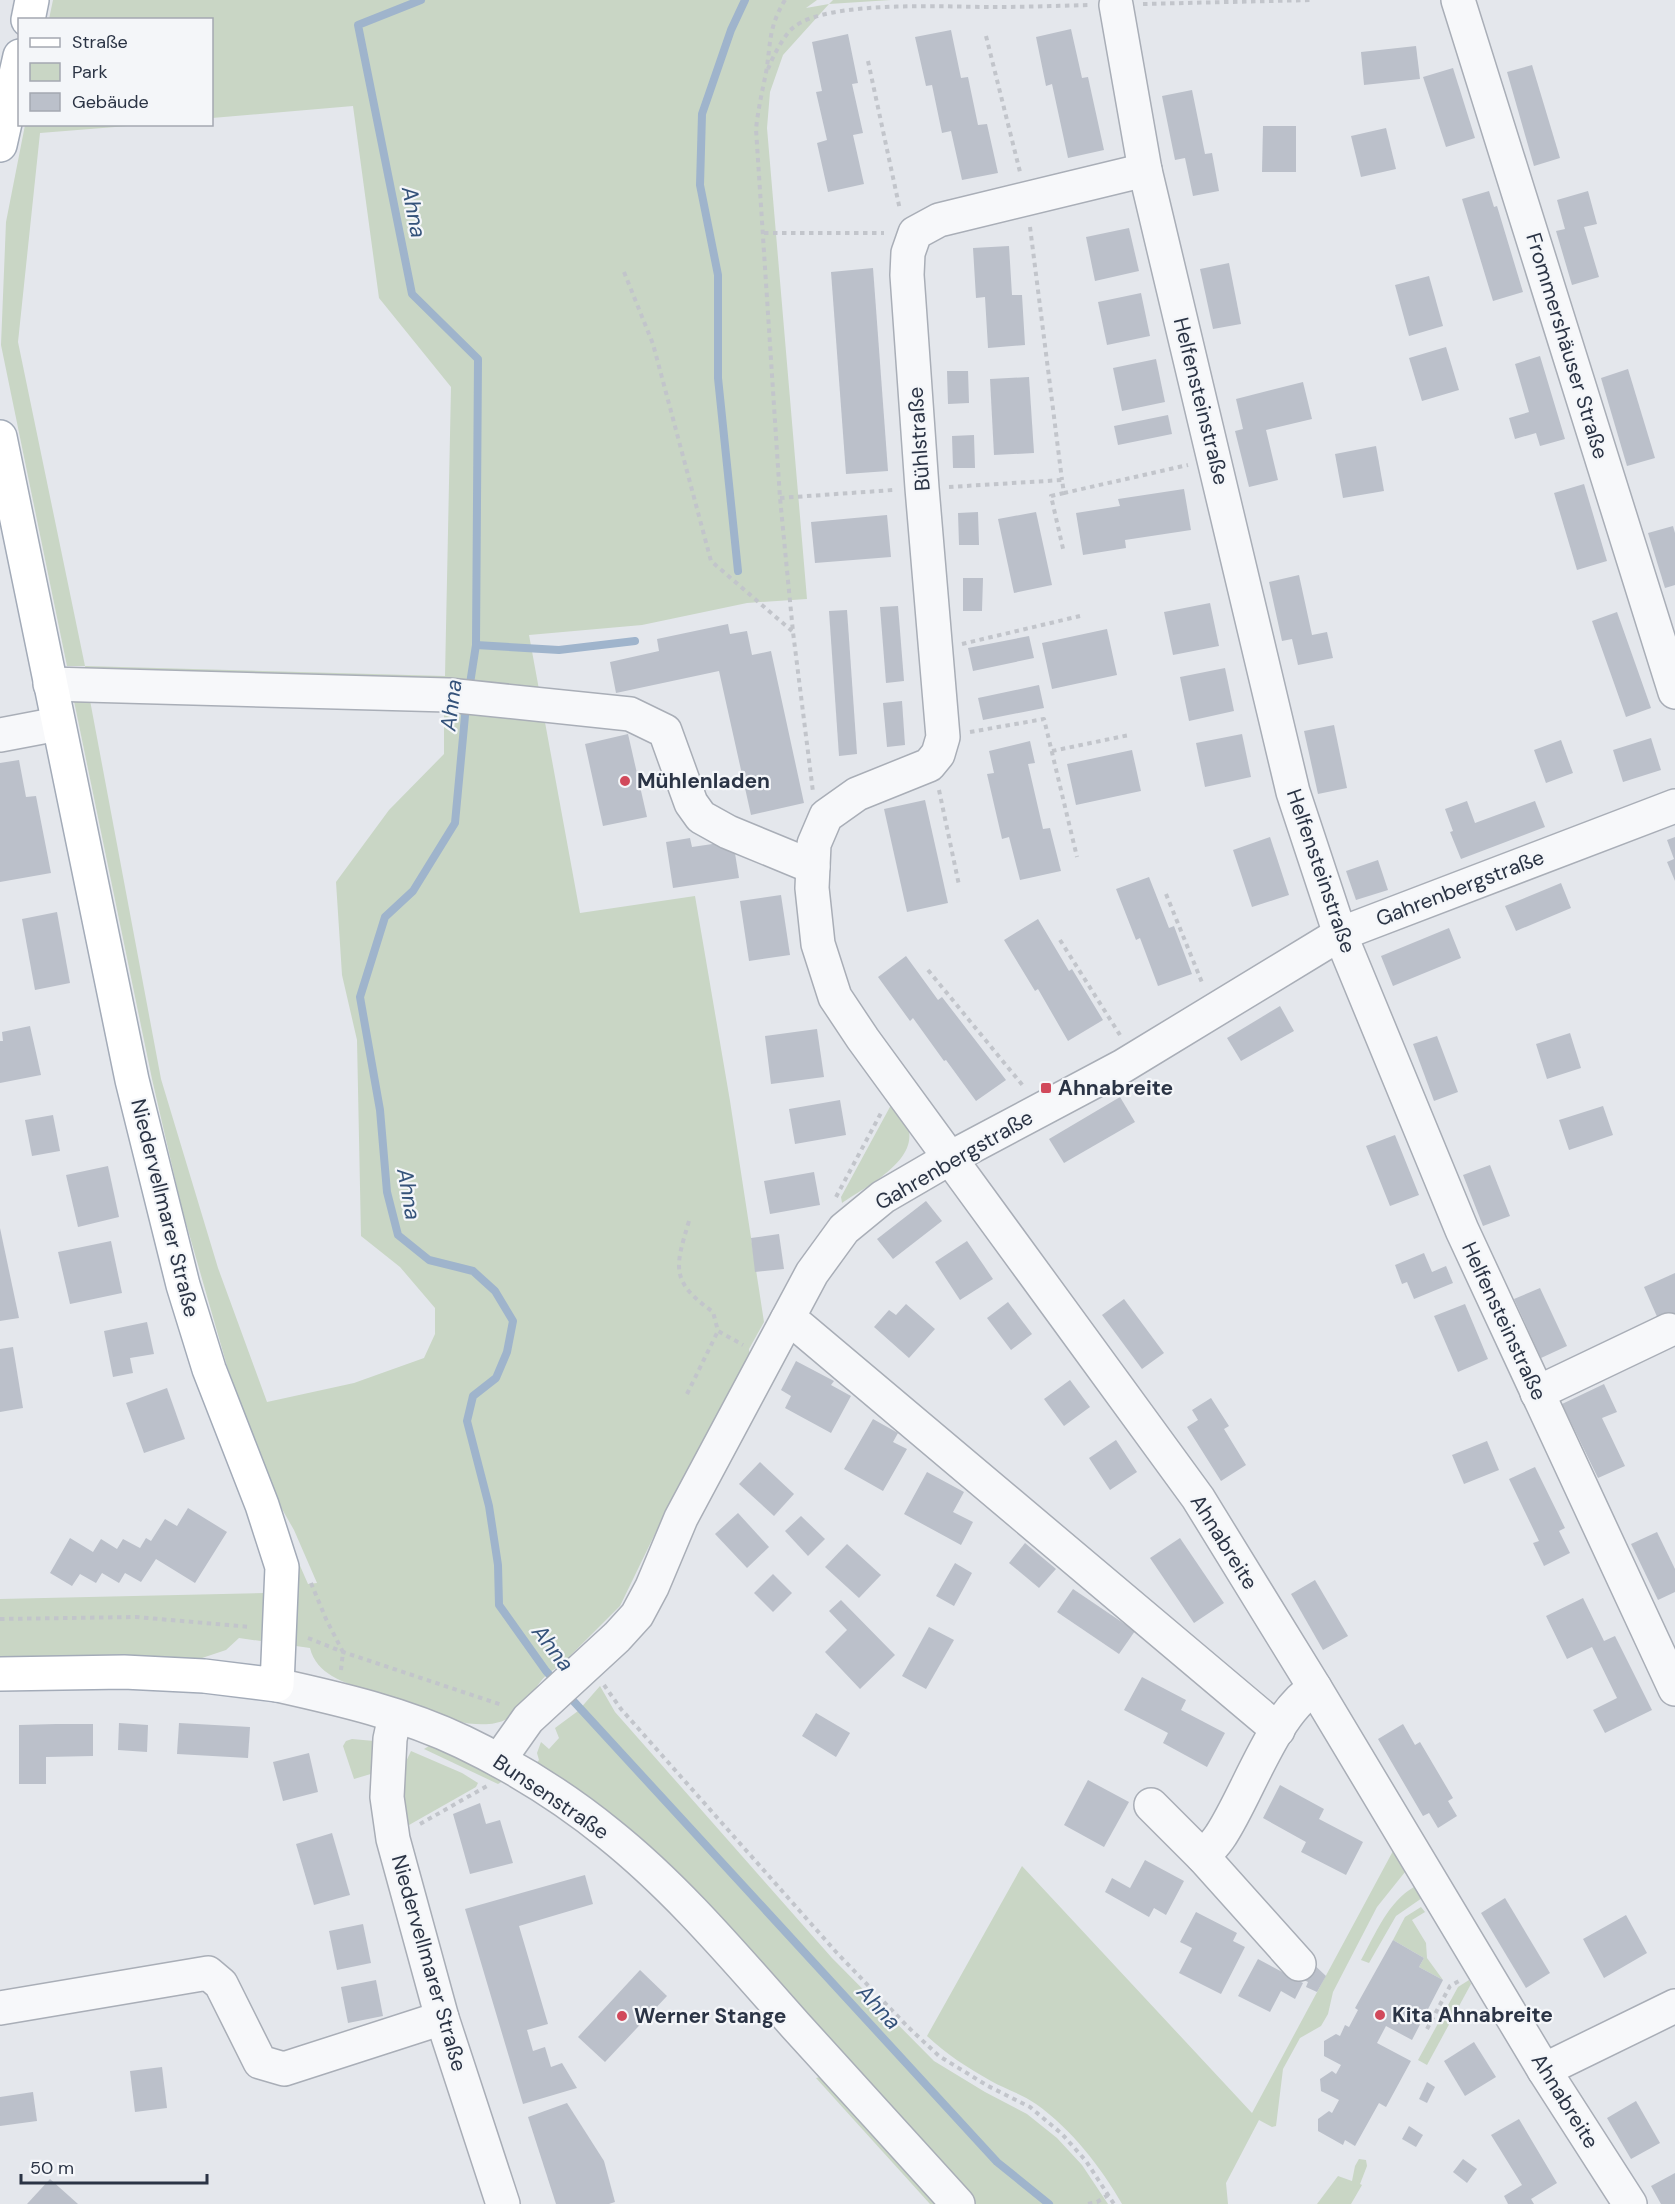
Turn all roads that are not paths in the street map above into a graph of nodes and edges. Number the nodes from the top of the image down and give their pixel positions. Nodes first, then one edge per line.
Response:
1 (32, 0) edge
2 (1458, 0) edge
3 (1116, 5) road end
4 (28, 18) edge
5 (18, 65) edge
6 (0, 145) edge
7 (1145, 170) junction
8 (0, 437) edge
9 (50, 684) junction
10 (1675, 692) edge
11 (58, 724) junction
12 (0, 735) edge
13 (1675, 806) edge
14 (826, 816) joint
15 (813, 867) junction
16 (1340, 933) junction
17 (950, 1158) junction
18 (788, 1320) junction
19 (1669, 1330) dead end
20 (1537, 1394) junction
21 (0, 1674) edge
22 (277, 1685) junction
23 (1315, 1688) junction
24 (1675, 1689) edge
25 (395, 1716) junction
26 (1278, 1730) junction
27 (492, 1771) junction
28 (1151, 1805) dead end
29 (1203, 1857) junction
30 (1299, 1964) dead end
31 (1675, 2006) edge
32 (0, 2008) edge
33 (442, 2018) junction
34 (1544, 2070) junction
35 (503, 2204) edge
36 (958, 2204) edge
37 (1630, 2204) edge

1 - 4 main road
2 - 10 street, Frommershäuser Straße
3 - 7 street, Helfensteinstraße
5 - 6 main road
7 - 14 street, Bühlstraße
7 - 16 street, Helfensteinstraße
8 - 9 main road, Niedervellmarer Straße
9 - 11 main road, Niedervellmarer Straße
9 - 15 street
11 - 12 street
11 - 22 main road, Niedervellmarer Straße
13 - 16 street, Gahrenbergstraße
14 - 15 street, Ahnabreite
15 - 17 street, Ahnabreite
16 - 17 street, Gahrenbergstraße
16 - 20 street, Helfensteinstraße
17 - 18 street, Gahrenbergstraße
17 - 23 street, Ahnabreite
18 - 26 street
18 - 27 street, Gahrenbergstraße
19 - 20 street
20 - 24 street, Helfensteinstraße
21 - 22 main road, Bunsenstraße
22 - 25 street, Bunsenstraße
23 - 26 street
23 - 34 street, Ahnabreite
25 - 27 street, Bunsenstraße
25 - 33 street, Niedervellmarer Straße
26 - 29 street
27 - 36 street, Bunsenstraße
28 - 29 street
29 - 30 street
31 - 34 street
32 - 33 street
33 - 35 street, Niedervellmarer Straße
34 - 37 street, Ahnabreite

